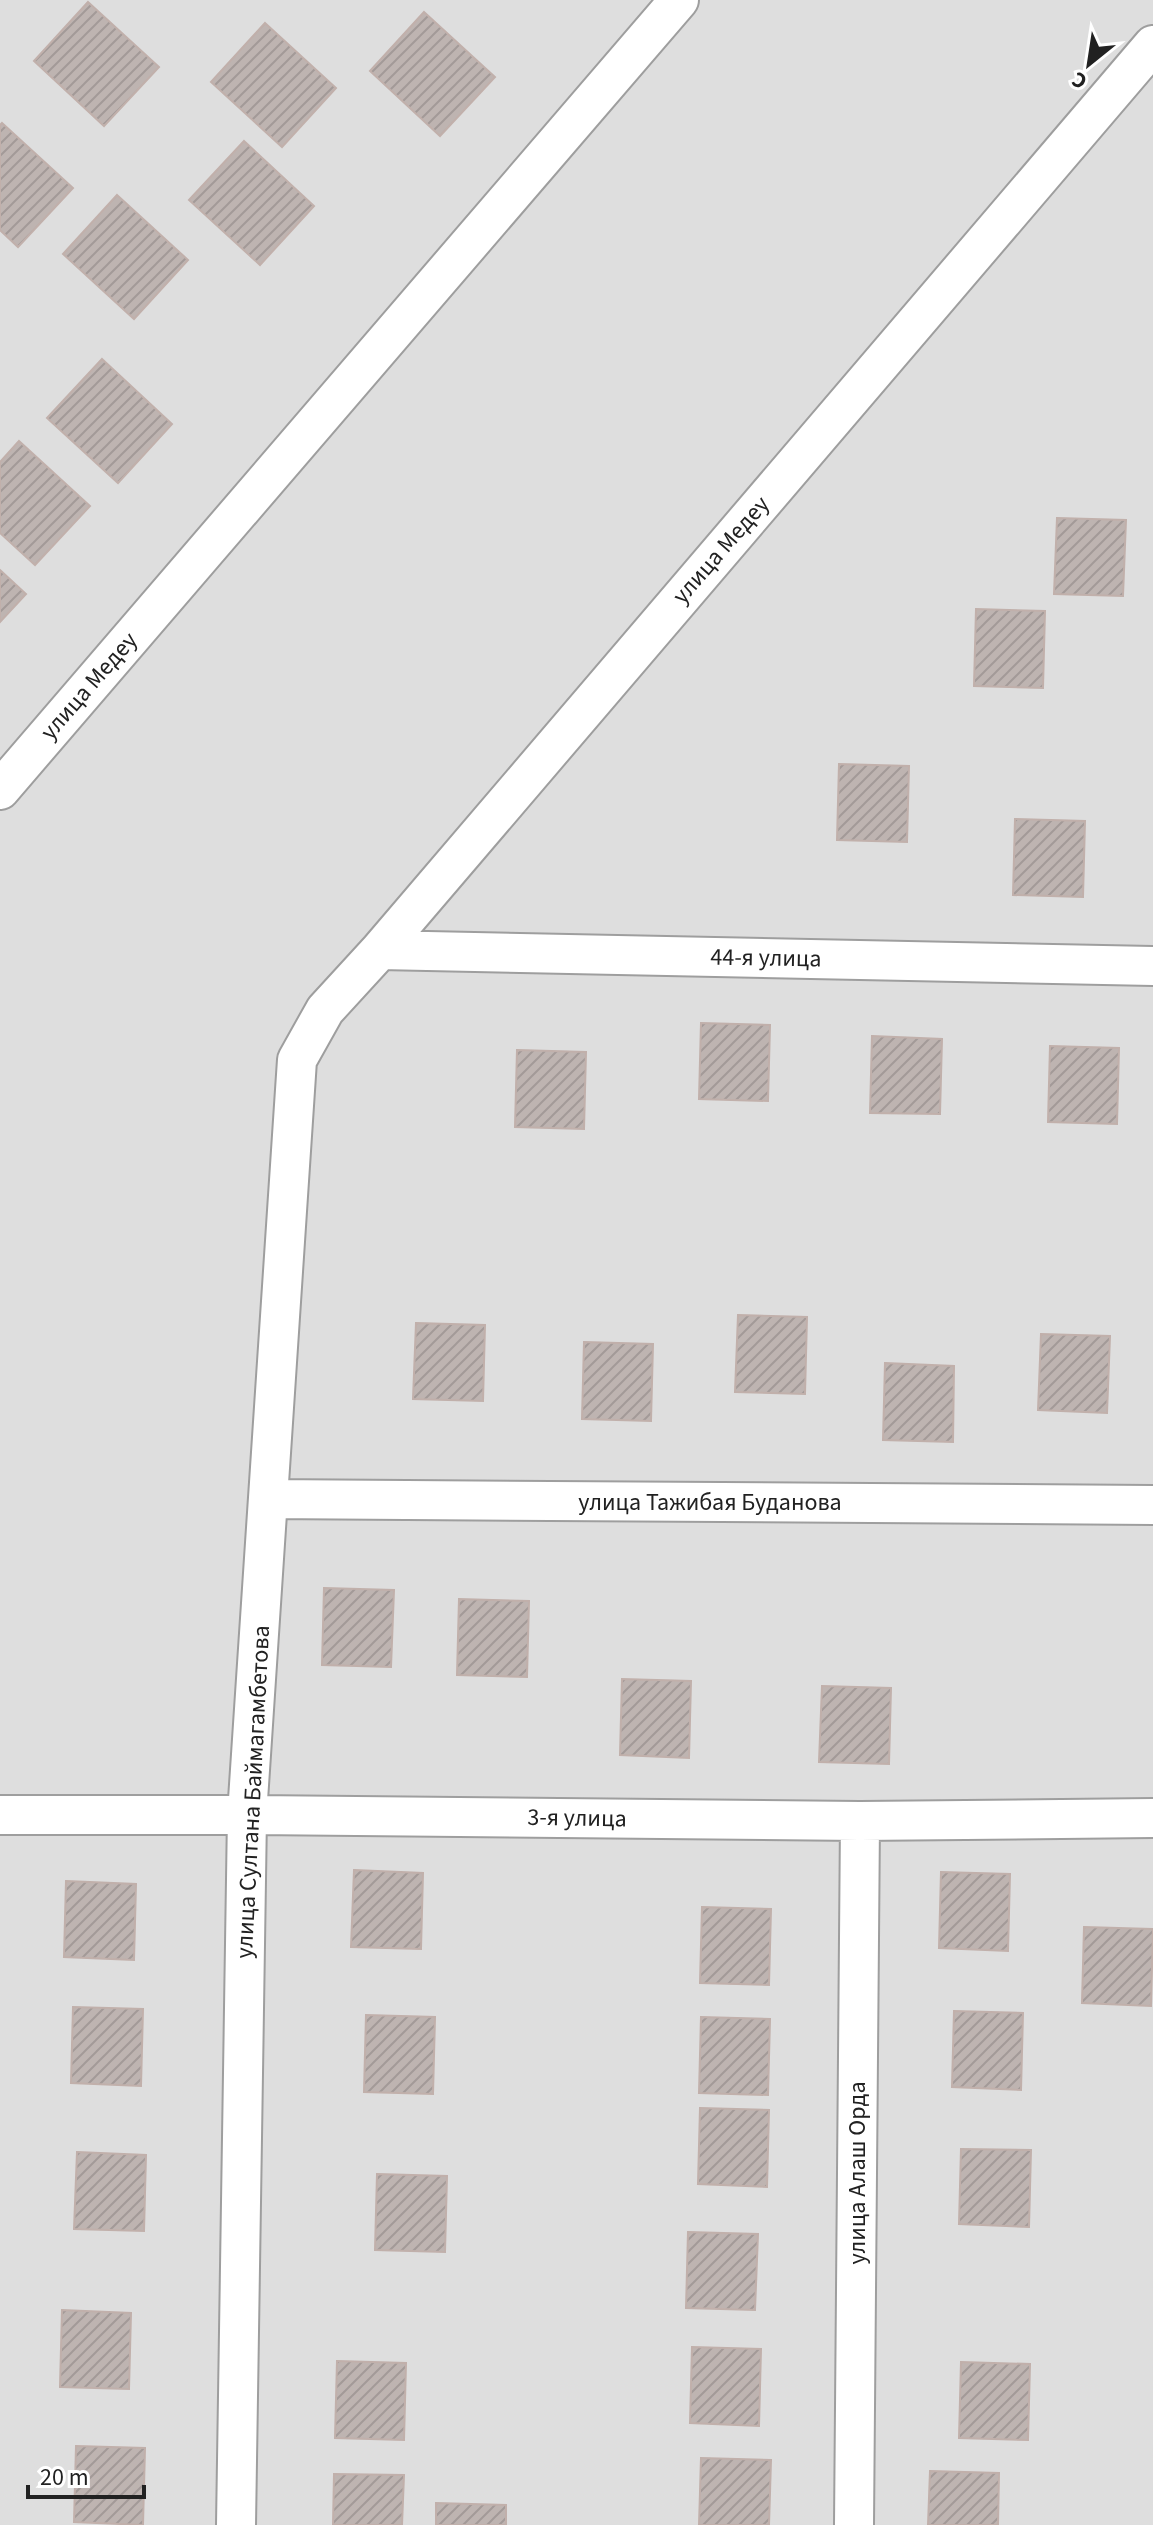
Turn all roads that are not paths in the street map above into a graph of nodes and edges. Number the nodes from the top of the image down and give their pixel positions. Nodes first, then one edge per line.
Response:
1 (679, 0) edge
2 (1153, 45) edge
3 (0, 790) edge
4 (380, 950) junction
5 (1153, 966) edge
6 (297, 1060) joint
7 (268, 1499) junction
8 (1153, 1505) edge
9 (0, 1815) edge
10 (247, 1815) junction
11 (1153, 1818) edge
12 (860, 1821) junction
13 (236, 2525) edge
14 (854, 2525) edge

1 - 3 street, улица Медеу
2 - 4 street, улица Медеу
4 - 5 street, 44-я улица
4 - 6 street, улица Медеу
6 - 7 street, улица Султана Баймагамбетова
7 - 8 street, улица Тажибая Буданова
7 - 10 street, улица Султана Баймагамбетова
9 - 10 street, 3-я улица
10 - 12 street, 3-я улица
10 - 13 street, улица Султана Баймагамбетова
11 - 12 street, 3-я улица
12 - 14 street, улица Алаш Орда

